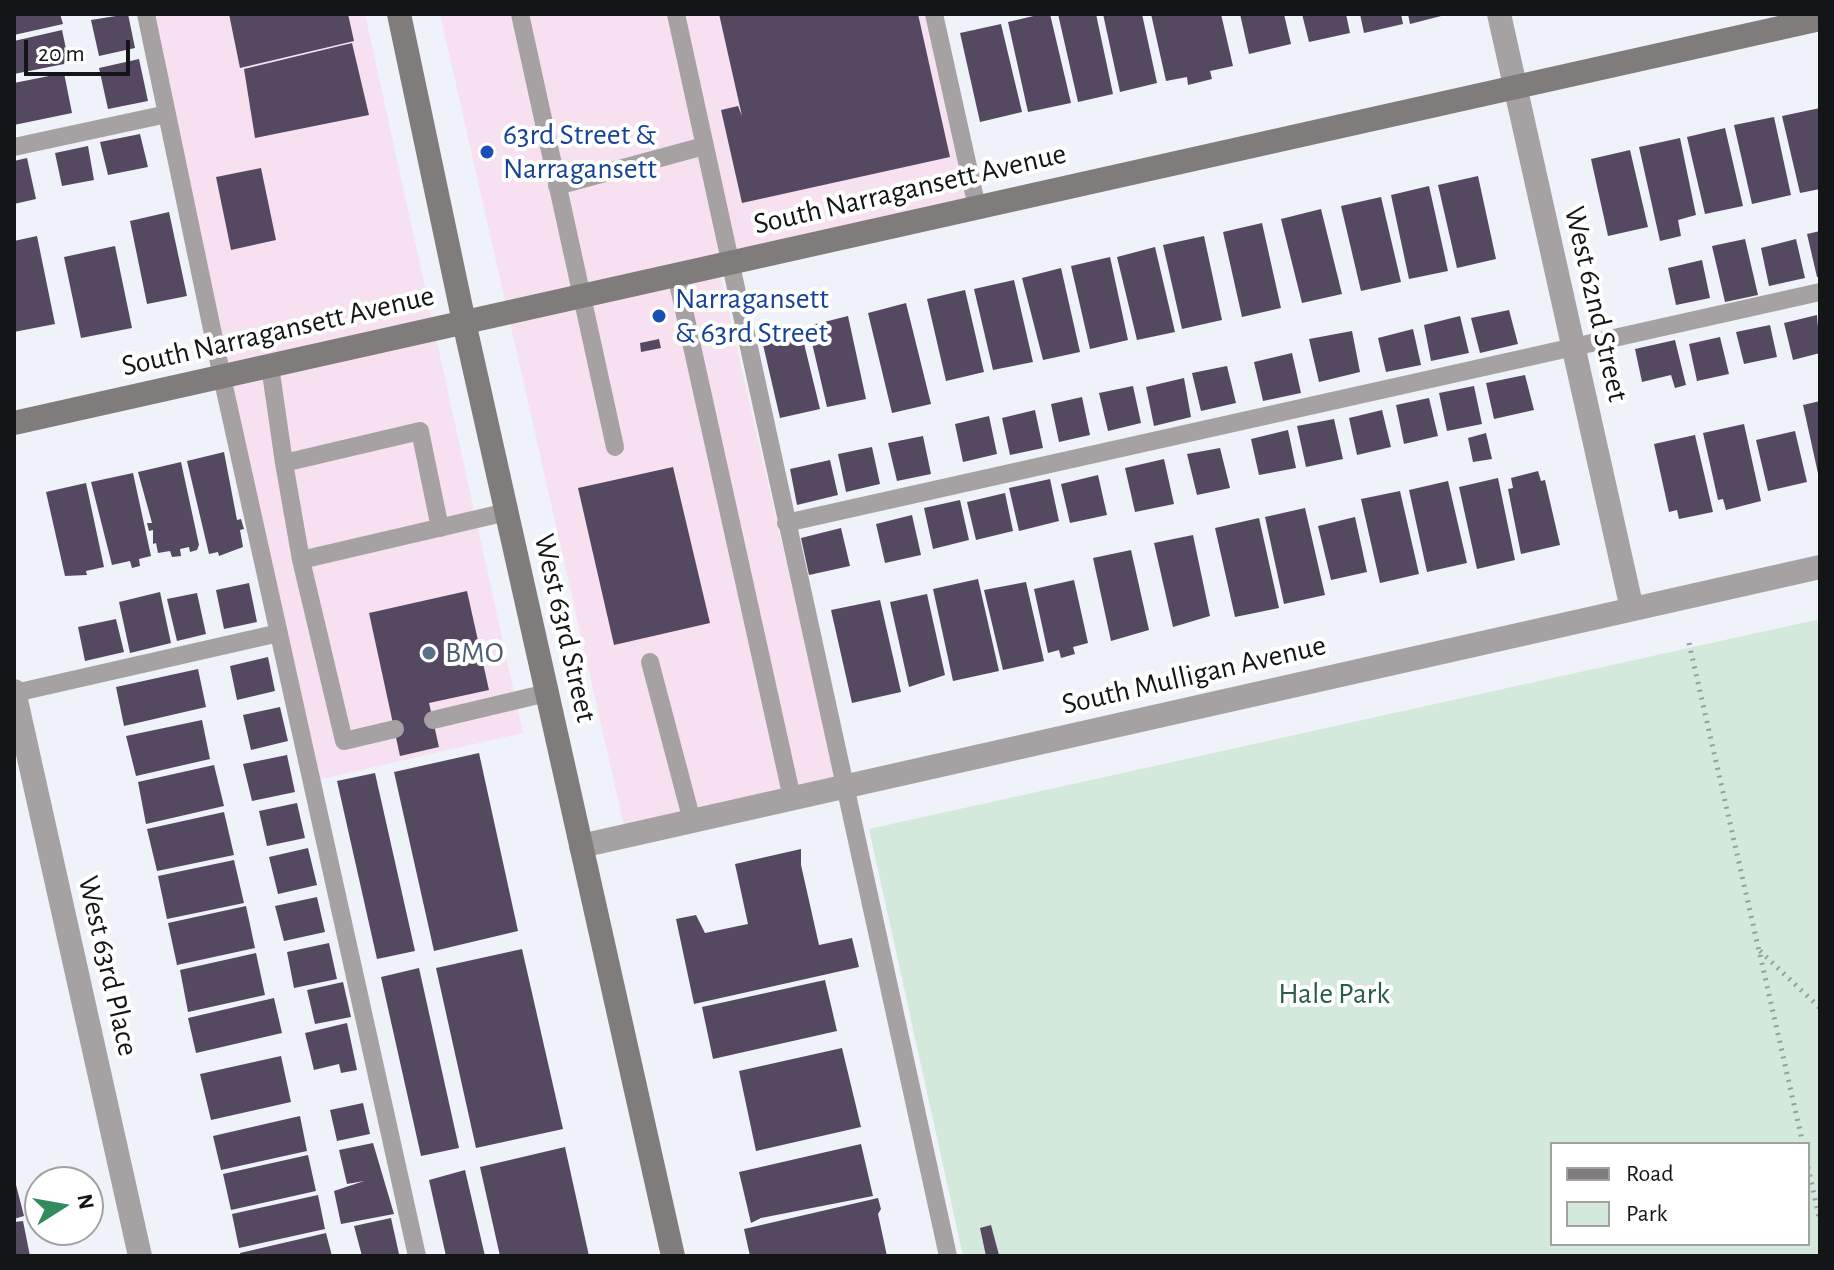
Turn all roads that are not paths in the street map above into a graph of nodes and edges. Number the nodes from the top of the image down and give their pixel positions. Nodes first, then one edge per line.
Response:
1 (146, 14) edge
2 (399, 14) edge
3 (520, 14) edge
4 (676, 14) edge
5 (934, 14) edge
6 (1499, 14) edge
7 (1820, 19) edge
8 (1514, 87) junction
9 (167, 114) junction
10 (704, 146) junction
11 (14, 147) edge
12 (557, 186) junction
13 (977, 207) junction
14 (729, 263) junction
15 (676, 274) junction
16 (1820, 292) edge
17 (581, 295) junction
18 (464, 322) junction
19 (1573, 347) junction
20 (270, 366) junction
21 (222, 377) junction
22 (14, 423) edge
23 (615, 447) dead end
24 (284, 463) junction
25 (507, 512) junction
26 (786, 523) junction
27 (440, 528) junction
28 (301, 560) junction
29 (1820, 567) edge
30 (1632, 609) junction
31 (279, 633) junction
32 (650, 662) dead end
33 (14, 692) edge
34 (547, 693) junction
35 (433, 720) dead end
36 (395, 729) dead end
37 (844, 787) junction
38 (792, 798) junction
39 (692, 821) junction
40 (581, 846) junction
41 (140, 1256) edge
42 (417, 1256) edge
43 (673, 1256) edge
44 (948, 1256) edge

1 - 9 lane
2 - 18 street, West 63rd Street
3 - 12 lane
4 - 10 lane
5 - 13 lane
6 - 8 street, West 62nd Street
7 - 8 street, South Narragansett Avenue
8 - 13 street, South Narragansett Avenue
8 - 19 street, West 62nd Street
9 - 11 lane
9 - 21 lane
10 - 12 lane
10 - 14 lane
12 - 17 lane
13 - 14 street, South Narragansett Avenue
14 - 15 street, South Narragansett Avenue
14 - 26 lane
15 - 17 street, South Narragansett Avenue
15 - 38 lane
16 - 19 lane
17 - 18 street, South Narragansett Avenue
17 - 23 lane
18 - 20 street, South Narragansett Avenue
18 - 25 street, West 63rd Street
19 - 26 lane
19 - 30 street, West 62nd Street
20 - 21 street, South Narragansett Avenue
20 - 24 lane
21 - 22 street, South Narragansett Avenue
21 - 31 lane
24 - 27 lane
24 - 28 lane
25 - 27 lane
25 - 34 street, West 63rd Street
26 - 37 lane
27 - 28 lane
28 - 36 lane
29 - 30 street, South Mulligan Avenue
30 - 37 street, South Mulligan Avenue
31 - 33 lane
31 - 42 lane
32 - 39 lane
33 - 41 street, West 63rd Place
34 - 35 lane
34 - 40 street, West 63rd Street
37 - 38 street, South Mulligan Avenue
37 - 44 lane
38 - 39 street, South Mulligan Avenue
39 - 40 street, South Mulligan Avenue
40 - 43 street, West 63rd Street

